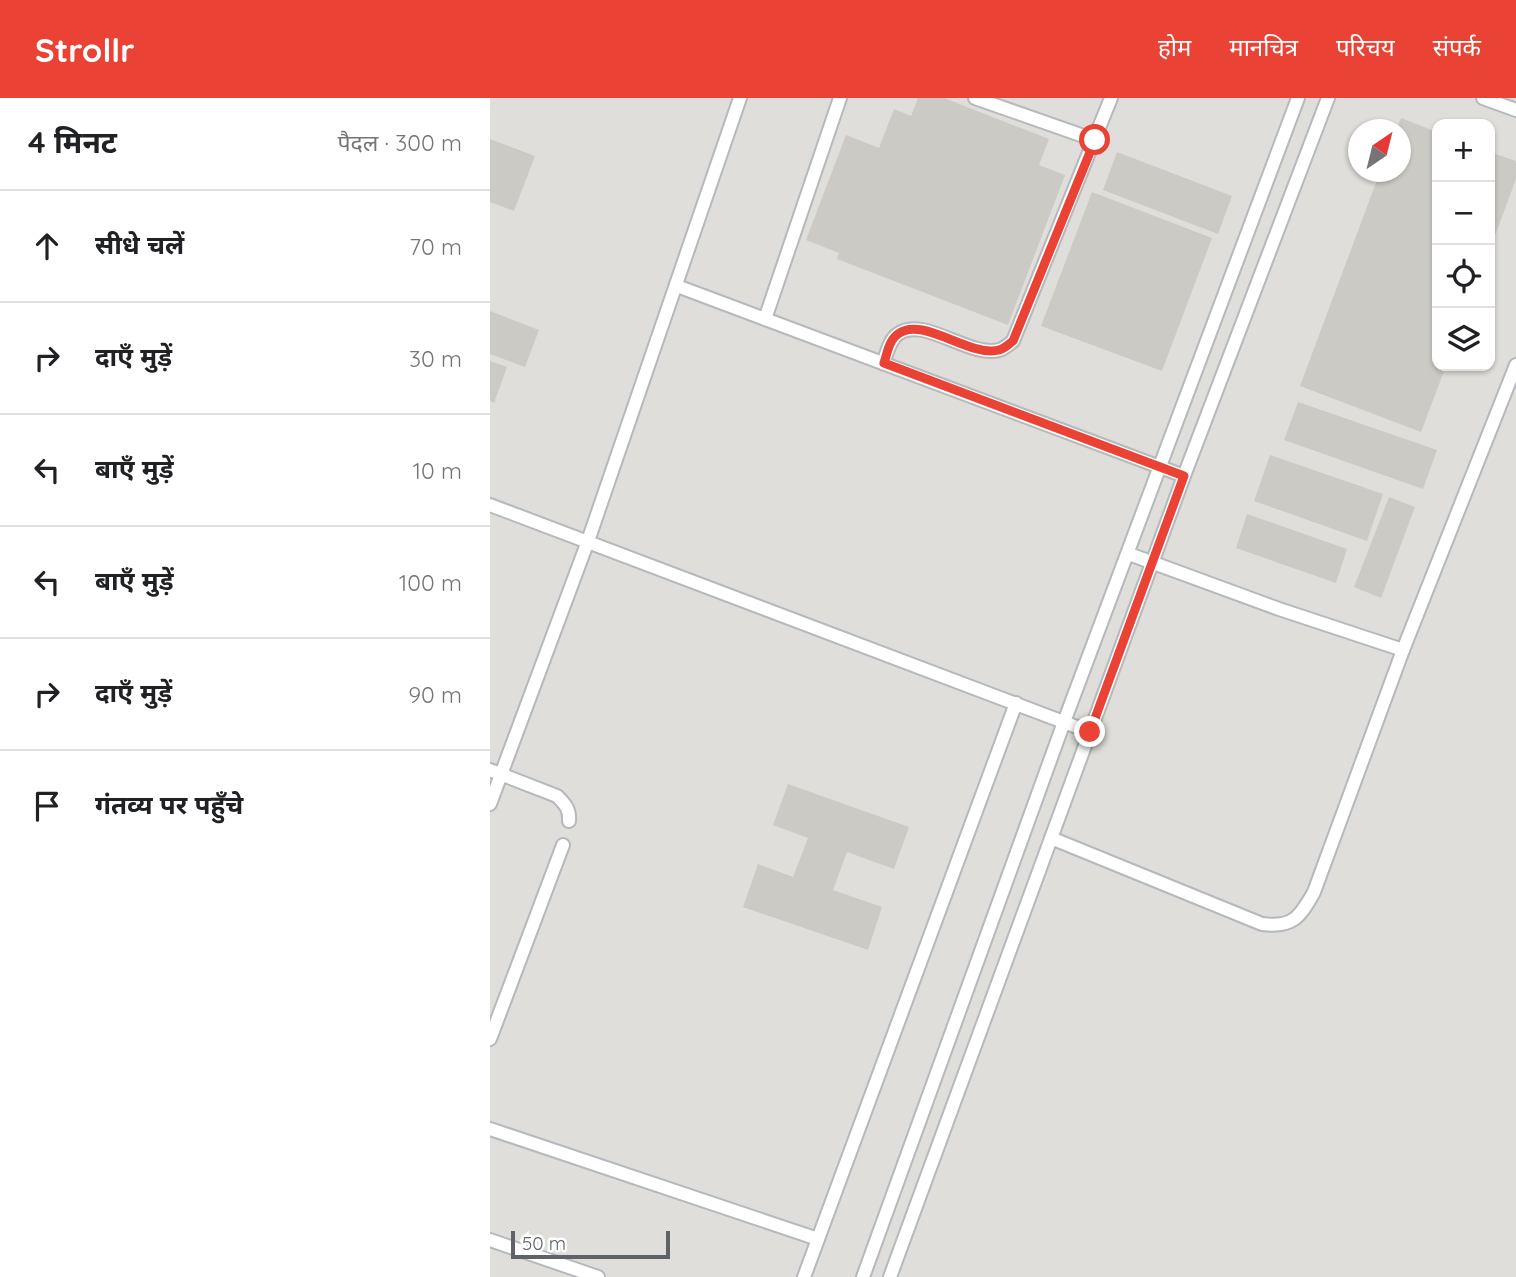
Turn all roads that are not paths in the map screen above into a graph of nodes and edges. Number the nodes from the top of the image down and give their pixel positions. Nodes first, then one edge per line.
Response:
1 (840, 98) edge
2 (975, 98) edge
3 (1111, 98) edge
4 (1298, 98) edge
5 (1328, 98) edge
6 (1483, 98) edge
7 (738, 99) edge
8 (1516, 110) edge
9 (1095, 140) junction
10 (677, 286) junction
11 (765, 319) junction
12 (884, 363) junction
13 (1516, 365) edge
14 (1161, 467) junction
15 (1184, 476) junction
16 (490, 505) edge
17 (588, 541) junction
18 (1129, 554) junction
19 (1152, 563) junction
20 (1402, 650) junction
21 (1017, 703) junction
22 (1064, 722) junction
23 (1090, 732) junction
24 (496, 772) edge
25 (490, 804) edge
26 (569, 821) dead end
27 (1051, 838) junction
28 (563, 845) dead end
29 (490, 1039) edge
30 (490, 1129) edge
31 (818, 1239) junction
32 (490, 1240) edge
33 (598, 1277) edge
34 (804, 1277) edge
35 (863, 1277) edge
36 (890, 1277) edge

1 - 11 lane
2 - 9 lane
3 - 9 lane
4 - 14 lane
5 - 15 lane
6 - 8 lane
7 - 10 lane
9 - 12 lane
10 - 11 lane
10 - 17 lane
11 - 12 lane
12 - 14 lane
13 - 20 lane
14 - 15 lane
14 - 18 lane
15 - 19 lane
16 - 17 lane
17 - 21 lane
17 - 24 lane
18 - 19 lane
18 - 22 lane
19 - 20 lane
19 - 23 lane
20 - 27 lane
21 - 22 lane
21 - 31 lane
22 - 23 lane
22 - 35 lane
23 - 27 lane
24 - 25 lane
24 - 26 lane
27 - 36 lane
28 - 29 lane
30 - 31 lane
31 - 34 lane
32 - 33 lane

